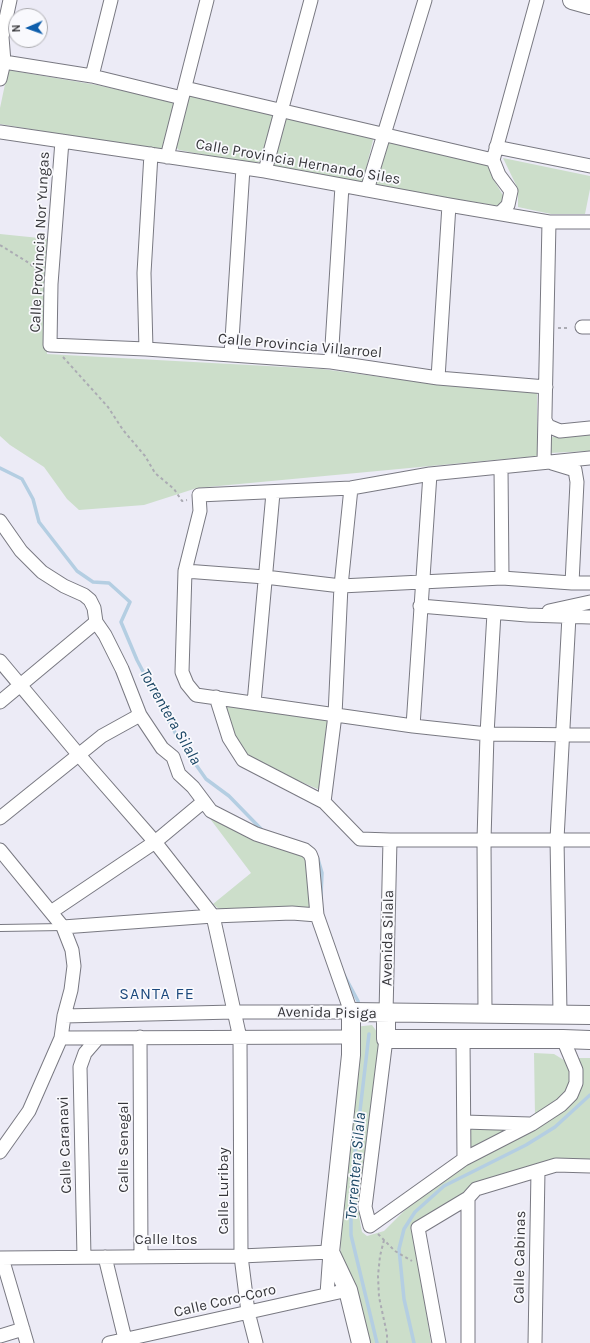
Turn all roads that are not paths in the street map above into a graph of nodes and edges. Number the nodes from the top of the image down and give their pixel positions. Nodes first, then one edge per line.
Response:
1 (10, 0) edge
2 (111, 0) edge
3 (207, 0) edge
4 (311, 0) edge
5 (425, 0) edge
6 (537, 0) edge
7 (572, 0) edge
8 (590, 5) edge
9 (1, 37) edge
10 (4, 62) junction
11 (92, 76) junction
12 (0, 79) edge
13 (183, 93) junction
14 (281, 110) junction
15 (0, 132) edge
16 (382, 134) junction
17 (62, 141) junction
18 (151, 154) junction
19 (494, 154) junction
20 (167, 157) junction
21 (590, 166) edge
22 (243, 168) junction
23 (265, 172) junction
24 (342, 186) junction
25 (366, 190) junction
26 (449, 205) junction
27 (501, 212) junction
28 (589, 219) edge
29 (549, 222) junction
30 (50, 345) joint
31 (146, 349) junction
32 (231, 355) junction
33 (331, 362) junction
34 (438, 378) junction
35 (546, 387) junction
36 (545, 420) junction
37 (590, 428) edge
38 (590, 458) edge
39 (544, 461) junction
40 (501, 467) junction
41 (430, 474) junction
42 (351, 488) junction
43 (273, 493) junction
44 (0, 522) edge
45 (185, 571) junction
46 (265, 577) junction
47 (502, 578) junction
48 (422, 581) junction
49 (572, 583) junction
50 (590, 583) edge
51 (341, 586) junction
52 (590, 602) edge
53 (420, 606) junction
54 (494, 613) junction
55 (527, 615) junction
56 (569, 616) junction
57 (590, 617) edge
58 (96, 622) junction
59 (0, 661) edge
60 (20, 685) junction
61 (216, 697) junction
62 (0, 702) edge
63 (254, 703) junction
64 (140, 715) junction
65 (335, 715) junction
66 (413, 726) junction
67 (487, 734) junction
68 (563, 735) junction
69 (590, 736) edge
70 (78, 754) junction
71 (203, 802) junction
72 (324, 802) junction
73 (0, 818) edge
74 (557, 839) junction
75 (390, 840) junction
76 (484, 840) junction
77 (590, 840) edge
78 (155, 842) junction
79 (0, 850) edge
80 (51, 912) junction
81 (317, 915) junction
82 (214, 916) junction
83 (63, 927) junction
84 (0, 928) edge
85 (234, 1012) junction
86 (351, 1012) junction
87 (485, 1013) junction
88 (560, 1013) junction
89 (386, 1014) junction
90 (590, 1015) edge
91 (64, 1016) junction
92 (140, 1037) junction
93 (351, 1037) junction
94 (61, 1038) junction
95 (98, 1038) junction
96 (240, 1038) junction
97 (564, 1038) junction
98 (386, 1039) junction
99 (463, 1039) junction
100 (590, 1040) edge
101 (464, 1122) junction
102 (532, 1124) junction
103 (0, 1134) edge
104 (13, 1134) junction
105 (0, 1152) edge
106 (464, 1159) junction
107 (590, 1166) edge
108 (538, 1171) junction
109 (468, 1198) junction
110 (330, 1252) junction
111 (141, 1256) junction
112 (240, 1256) junction
113 (84, 1257) junction
114 (105, 1257) junction
115 (1, 1259) edge
116 (348, 1290) junction
117 (327, 1294) junction
118 (248, 1312) junction
119 (23, 1329) junction
120 (0, 1336) edge
121 (157, 1338) edge
122 (125, 1339) junction
123 (27, 1343) edge
124 (109, 1343) edge
125 (256, 1343) edge
126 (361, 1343) edge
127 (438, 1343) edge
128 (468, 1343) edge
129 (535, 1343) edge

1 - 9 street
2 - 11 street
3 - 13 street
4 - 14 street
5 - 16 street
6 - 19 street
7 - 8 street
9 - 10 street
10 - 11 street
10 - 12 street
11 - 13 street
13 - 14 street
13 - 20 street
14 - 16 street
14 - 23 street
15 - 17 street, Calle Provincia Hernando Siles
16 - 19 street
16 - 25 street
17 - 18 street, Calle Provincia Hernando Siles
17 - 30 street, Calle Provincia Nor Yungas
18 - 20 street, Calle Provincia Hernando Siles
18 - 31 street
19 - 21 street
19 - 27 street
20 - 22 street, Calle Provincia Hernando Siles
22 - 23 street, Calle Provincia Hernando Siles
22 - 32 street
23 - 24 street, Calle Provincia Hernando Siles
24 - 25 street, Calle Provincia Hernando Siles
24 - 33 street
25 - 26 street, Calle Provincia Hernando Siles
26 - 27 street, Calle Provincia Hernando Siles
26 - 34 street
27 - 29 street, Calle Provincia Hernando Siles
28 - 29 street, Calle Provincia Hernando Siles
29 - 35 street
30 - 31 street, Calle Provincia Villarroel
31 - 32 street, Calle Provincia Villarroel
32 - 33 street, Calle Provincia Villarroel
33 - 34 street, Calle Provincia Villarroel
34 - 35 street, Calle Provincia Villarroel
35 - 36 street
36 - 37 street
36 - 39 street
38 - 39 street
39 - 40 street
39 - 49 street
40 - 41 street
40 - 47 street
41 - 42 street
41 - 48 street
42 - 43 street
42 - 51 street
43 - 45 street
43 - 46 street
44 - 58 street
45 - 46 street
45 - 61 street
46 - 51 street
46 - 63 street
47 - 48 street
47 - 49 street
48 - 51 street
48 - 53 street
49 - 50 street
51 - 65 street
52 - 55 street
53 - 54 street
53 - 66 street
54 - 55 street
54 - 67 street
55 - 56 street
56 - 57 street
56 - 68 street
58 - 60 street
58 - 64 street
59 - 60 street
60 - 62 street
60 - 70 street
61 - 63 street
61 - 72 street
63 - 65 street
64 - 70 street
64 - 71 street
65 - 66 street
65 - 72 street
66 - 67 street
67 - 68 street
67 - 76 street
68 - 69 street
68 - 74 street
70 - 73 street
70 - 78 street
71 - 78 street
71 - 81 street
72 - 75 street
74 - 76 street
74 - 77 street
74 - 88 street
75 - 76 street
75 - 89 street, Avenida Silala
76 - 87 street
78 - 80 street
78 - 82 street
79 - 80 street
80 - 83 street
81 - 82 street
81 - 86 street
82 - 83 street
82 - 85 street, Calle Luribay
83 - 84 lane
83 - 91 street
85 - 86 street, Avenida Pisiga
85 - 91 street, Avenida Pisiga
85 - 96 street, Calle Luribay
86 - 89 street, Avenida Pisiga
86 - 93 street
87 - 88 street, Avenida Pisiga
87 - 89 street, Avenida Pisiga
88 - 90 street, Avenida Pisiga
89 - 98 street, Avenida Silala
91 - 94 street
92 - 95 street, Avenida Pisiga
92 - 96 street, Avenida Pisiga
92 - 111 street, Calle Senegal
93 - 96 street, Avenida Pisiga
93 - 110 street
94 - 95 street, Avenida Pisiga
94 - 104 street
95 - 113 street, Calle Caranavi
96 - 112 street, Calle Luribay
97 - 99 street, Avenida Pisiga
97 - 100 street, Avenida Pisiga
97 - 102 street
98 - 99 street, Avenida Pisiga
98 - 106 street, Avenida Silala
99 - 101 street
101 - 102 street
101 - 106 street
102 - 106 street
103 - 104 street
104 - 105 street
107 - 108 street
108 - 109 street
108 - 129 street, Calle Cabinas
109 - 127 street
109 - 128 street
110 - 112 street, Calle Itos
110 - 116 street
110 - 117 street
111 - 112 street, Calle Itos
111 - 114 street, Calle Itos
112 - 118 street, Calle Luribay
113 - 114 street, Calle Itos
113 - 115 street, Calle Itos
114 - 122 street
115 - 119 street
116 - 117 street, Calle Coro-Coro
116 - 126 street
117 - 118 street, Calle Coro-Coro
118 - 121 street, Calle Coro-Coro
118 - 125 street, Calle Luribay
119 - 120 street
119 - 123 street
121 - 122 street, Calle Coro-Coro
122 - 124 street, Calle Coro-Coro

